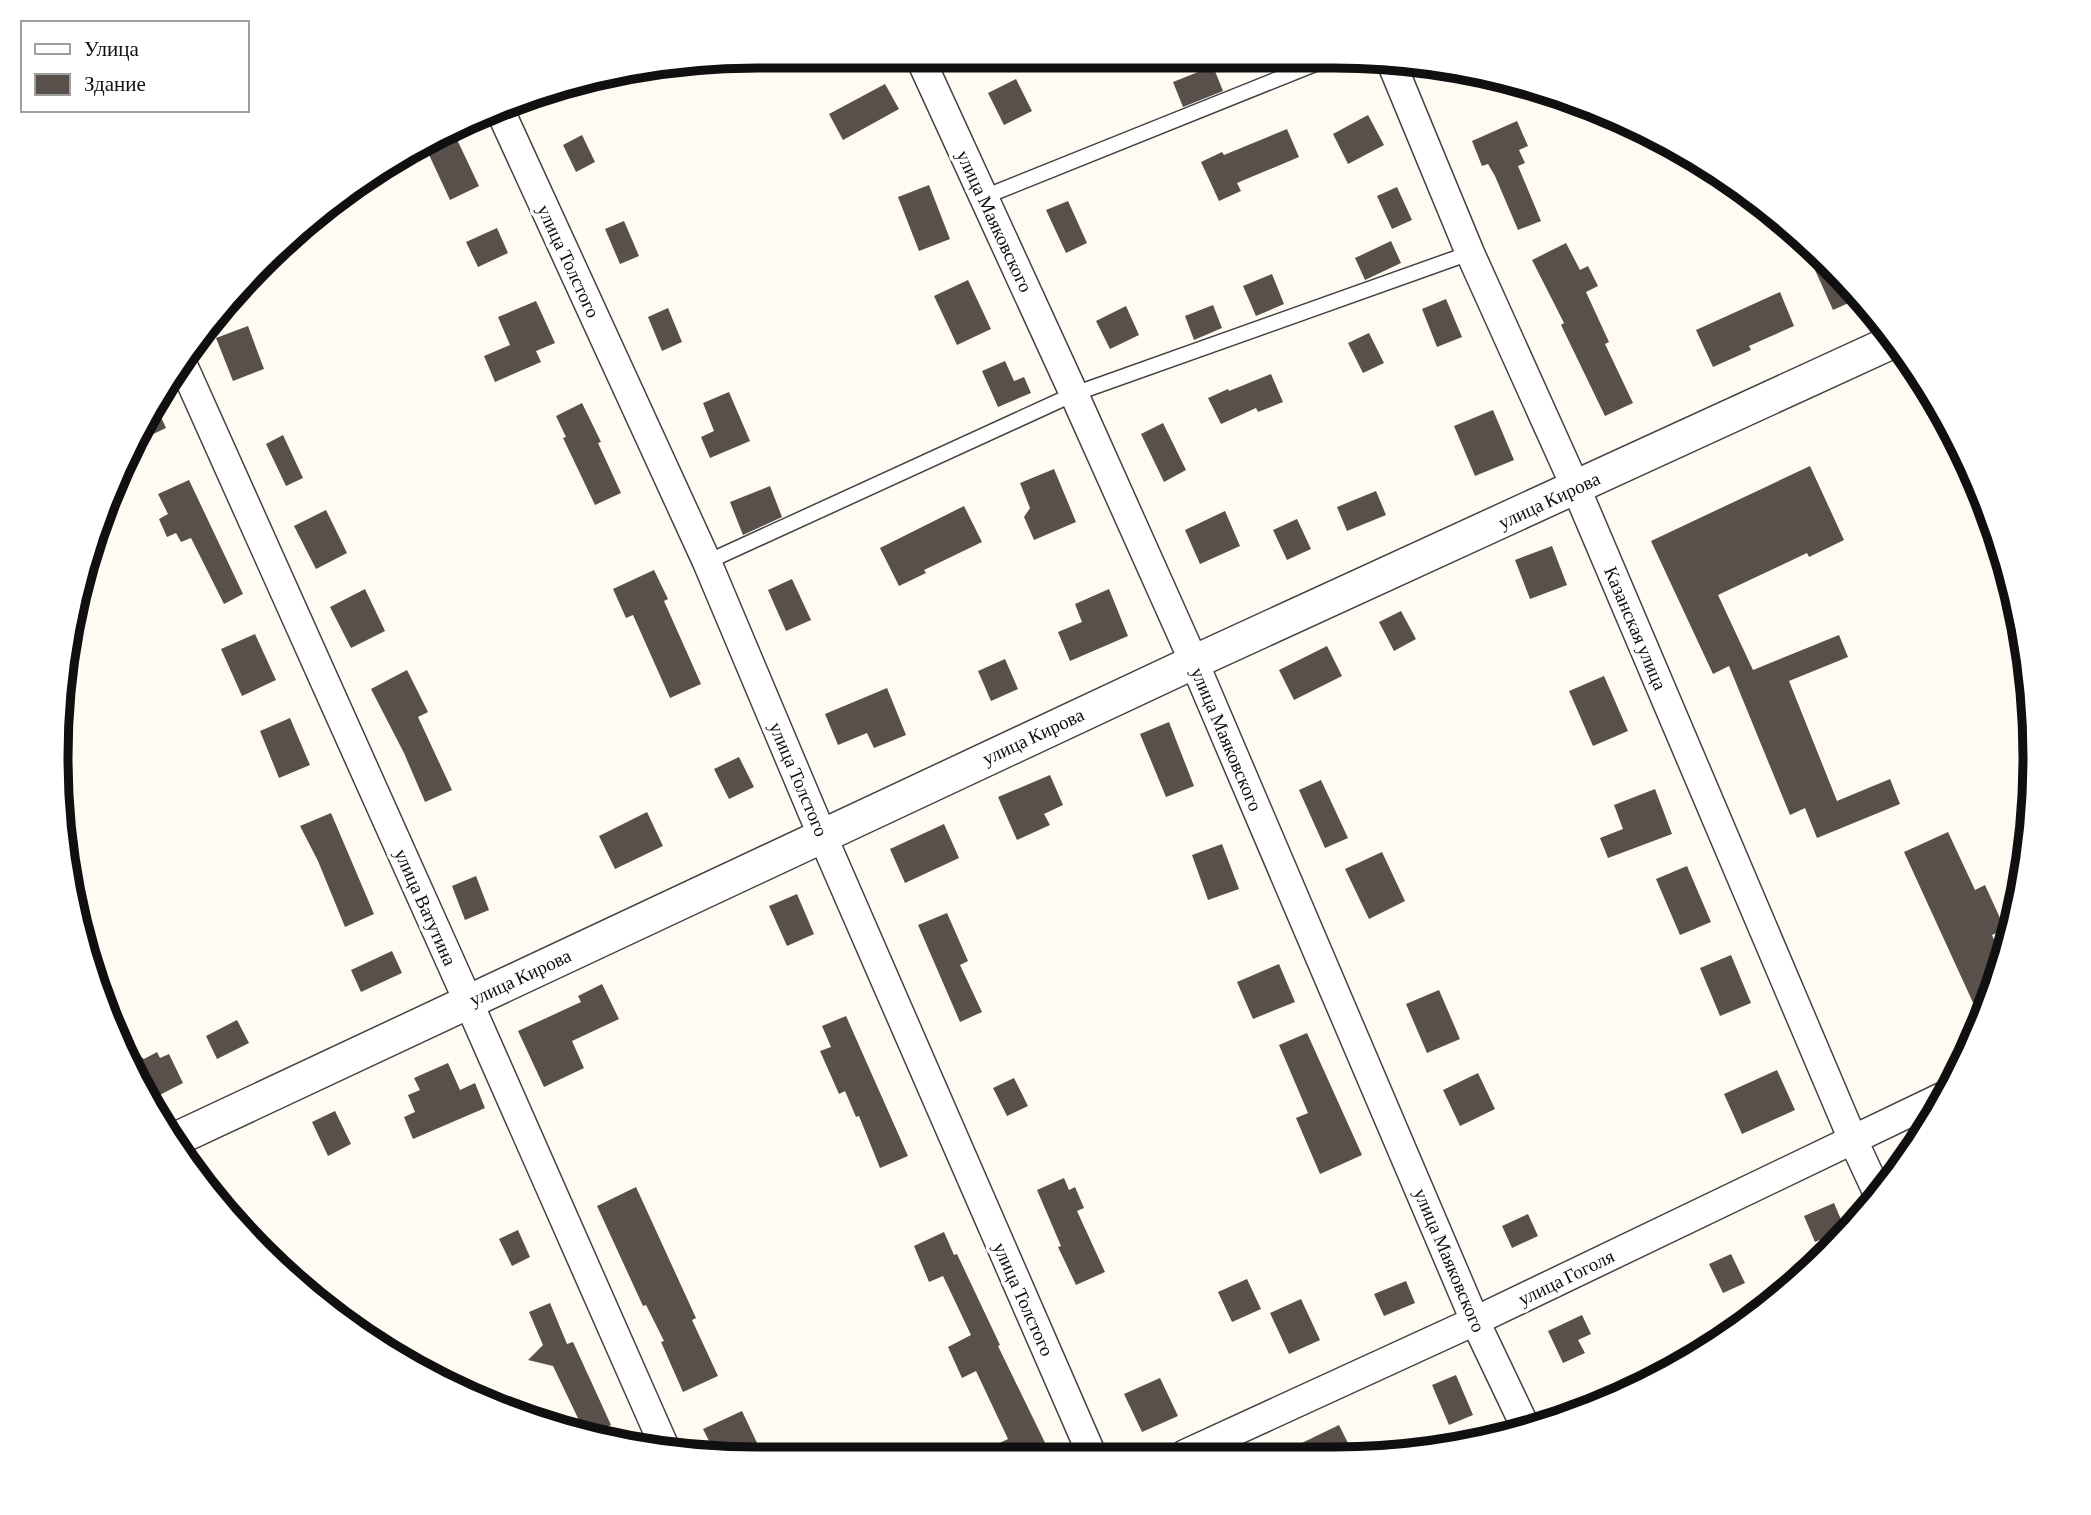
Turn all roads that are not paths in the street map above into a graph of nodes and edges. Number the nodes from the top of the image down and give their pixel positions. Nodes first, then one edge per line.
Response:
1 (925, 68) edge
2 (1305, 68) edge
3 (1395, 71) edge
4 (503, 117) edge
5 (984, 197) junction
6 (1470, 253) junction
7 (1885, 345) edge
8 (186, 372) edge
9 (1074, 394) junction
10 (1576, 488) junction
11 (707, 562) junction
12 (1194, 662) junction
13 (822, 835) junction
14 (468, 1001) junction
15 (1929, 1103) edge
16 (182, 1136) edge
17 (1853, 1140) junction
18 (1874, 1185) edge
19 (1475, 1321) junction
20 (1522, 1420) edge
21 (662, 1440) edge
22 (1089, 1447) edge
23 (1200, 1447) edge

1 - 5 street, улица Маяковского
2 - 5 lane
3 - 6 street, Казанская улица
4 - 11 street, улица Толстого
5 - 9 street, улица Маяковского
6 - 9 lane
6 - 10 street, Казанская улица
7 - 10 street, улица Кирова
8 - 14 street, улица Ватутина
9 - 11 lane
9 - 12 street, улица Маяковского
10 - 12 street, улица Кирова
10 - 17 street, Казанская улица
11 - 13 street, улица Толстого
12 - 13 street, улица Кирова
12 - 19 street, улица Маяковского
13 - 14 street, улица Кирова
13 - 22 street, улица Толстого
14 - 16 street, улица Кирова
14 - 21 street, улица Ватутина
15 - 17 street, улица Гоголя
17 - 18 street, Казанская улица
17 - 19 street, улица Гоголя
19 - 20 street, улица Маяковского
19 - 23 street, улица Гоголя

